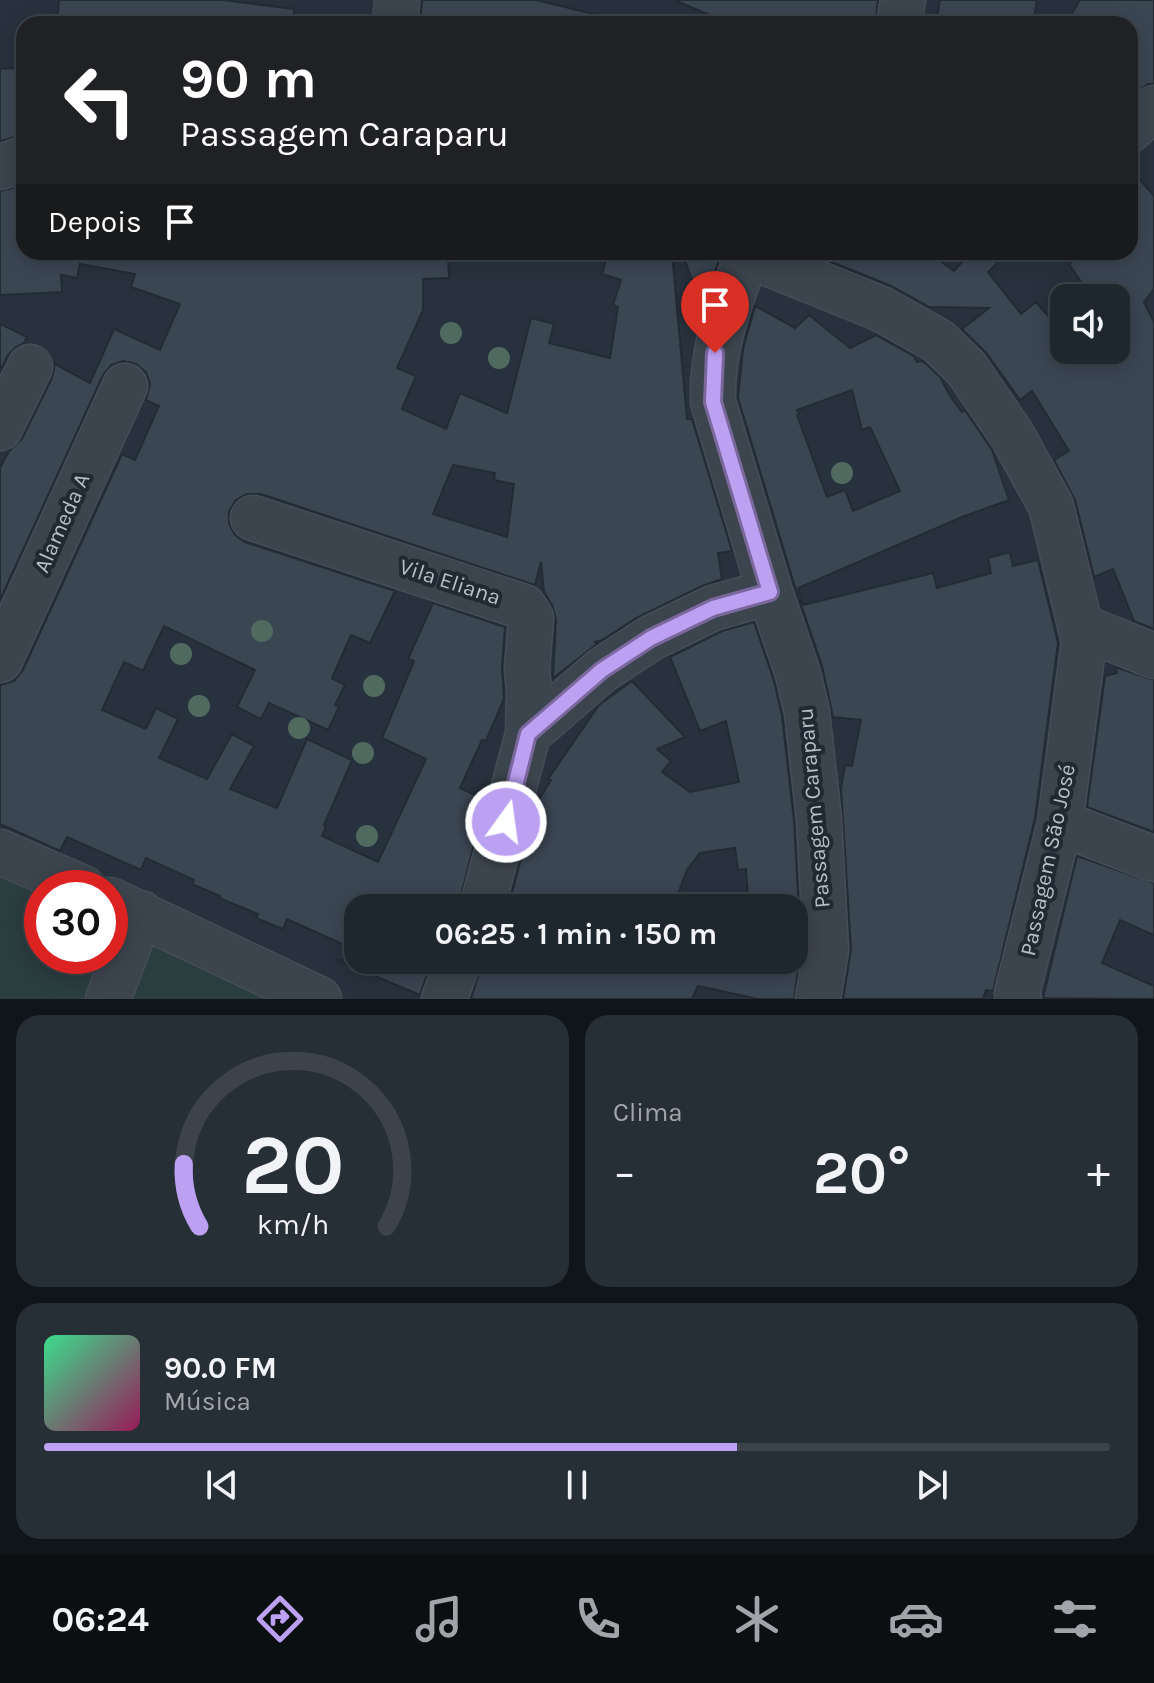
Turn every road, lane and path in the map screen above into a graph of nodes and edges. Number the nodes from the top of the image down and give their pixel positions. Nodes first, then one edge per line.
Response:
1 (1154, 108) edge
2 (1138, 123) edge
3 (744, 260) edge
4 (763, 260) edge
5 (30, 367) dead end
6 (125, 386) dead end
7 (0, 428) edge
8 (253, 518) dead end
9 (770, 592) junction
10 (1080, 626) junction
11 (1154, 656) edge
12 (0, 660) edge
13 (528, 734) junction
14 (1060, 823) junction
15 (0, 852) edge
16 (1154, 859) edge
17 (42, 870) edge
18 (486, 894) edge
19 (128, 907) edge
20 (113, 974) edge
21 (454, 974) edge
22 (108, 999) edge
23 (319, 999) edge
24 (444, 999) edge
25 (818, 999) edge
26 (1019, 999) edge

1 - 2 street
3 - 9 street, Passagem Caraparu
4 - 10 street, Passagem São José
5 - 7 street
6 - 12 street, Alameda A
8 - 13 street, Vila Eliana
9 - 13 street
9 - 25 street, Passagem Caraparu
10 - 11 street
10 - 14 street, Passagem São José
13 - 18 street, Vila Eliana
14 - 16 street
14 - 26 street, Passagem São José
15 - 17 street
19 - 23 street
20 - 22 street
21 - 24 street

